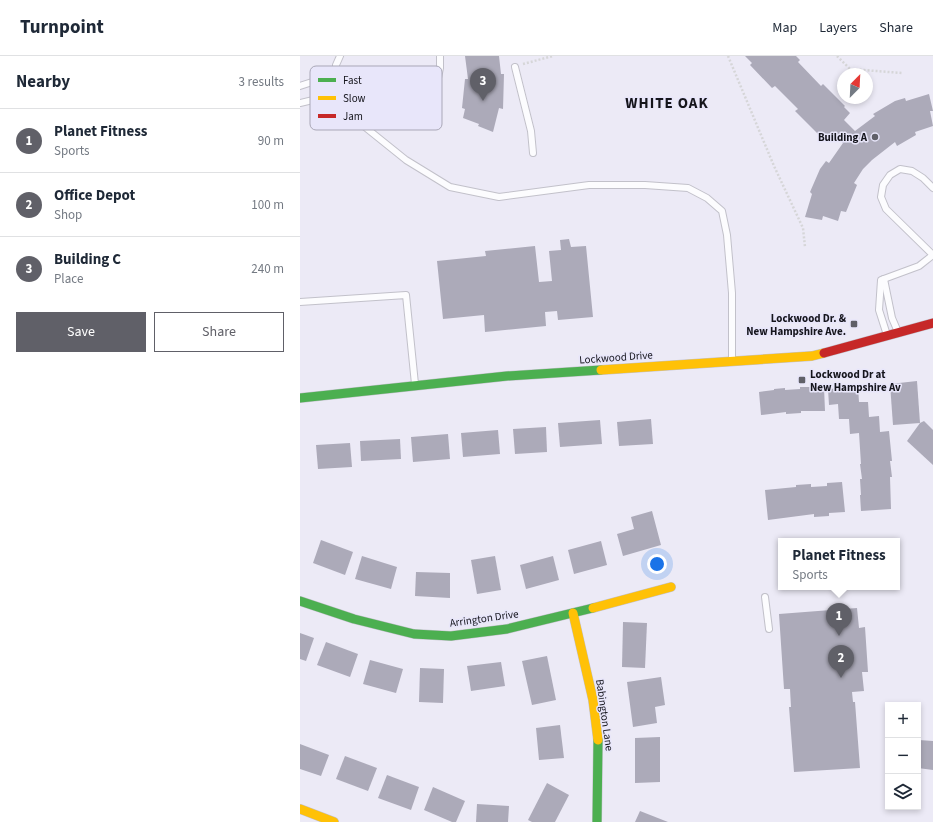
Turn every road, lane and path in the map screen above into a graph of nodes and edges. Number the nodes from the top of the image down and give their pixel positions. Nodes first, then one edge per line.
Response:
1 (340, 56) edge
2 (553, 56) edge
3 (728, 56) edge
4 (838, 56) edge
5 (336, 66) edge
6 (515, 67) joint
7 (902, 73) dead end
8 (310, 83) edge
9 (300, 86) edge
10 (310, 101) edge
11 (300, 103) edge
12 (369, 130) edge
13 (533, 153) dead end
14 (933, 188) edge
15 (805, 247) dead end
16 (933, 255) edge
17 (883, 279) junction
18 (300, 302) edge
19 (932, 325) edge
20 (899, 333) junction
21 (887, 336) junction
22 (732, 361) junction
23 (415, 386) junction
24 (300, 398) edge
25 (671, 587) dead end
26 (765, 597) dead end
27 (300, 601) edge
28 (573, 613) junction
29 (768, 629) dead end
30 (300, 809) edge
31 (334, 822) edge
32 (597, 822) edge

1 - 5 lane
2 - 6 path
3 - 15 path
4 - 7 path
6 - 13 lane
8 - 9 lane
10 - 11 lane
12 - 22 lane
14 - 16 lane
16 - 17 lane
17 - 20 lane
17 - 21 lane
18 - 23 lane
19 - 20 street, Lockwood Drive
20 - 21 street, Lockwood Drive
21 - 22 street, Lockwood Drive
22 - 23 street, Lockwood Drive
23 - 24 street, Lockwood Drive
25 - 28 street, Arrington Drive
26 - 29 lane
27 - 28 street, Arrington Drive
28 - 32 street, Babington Lane
30 - 31 street

